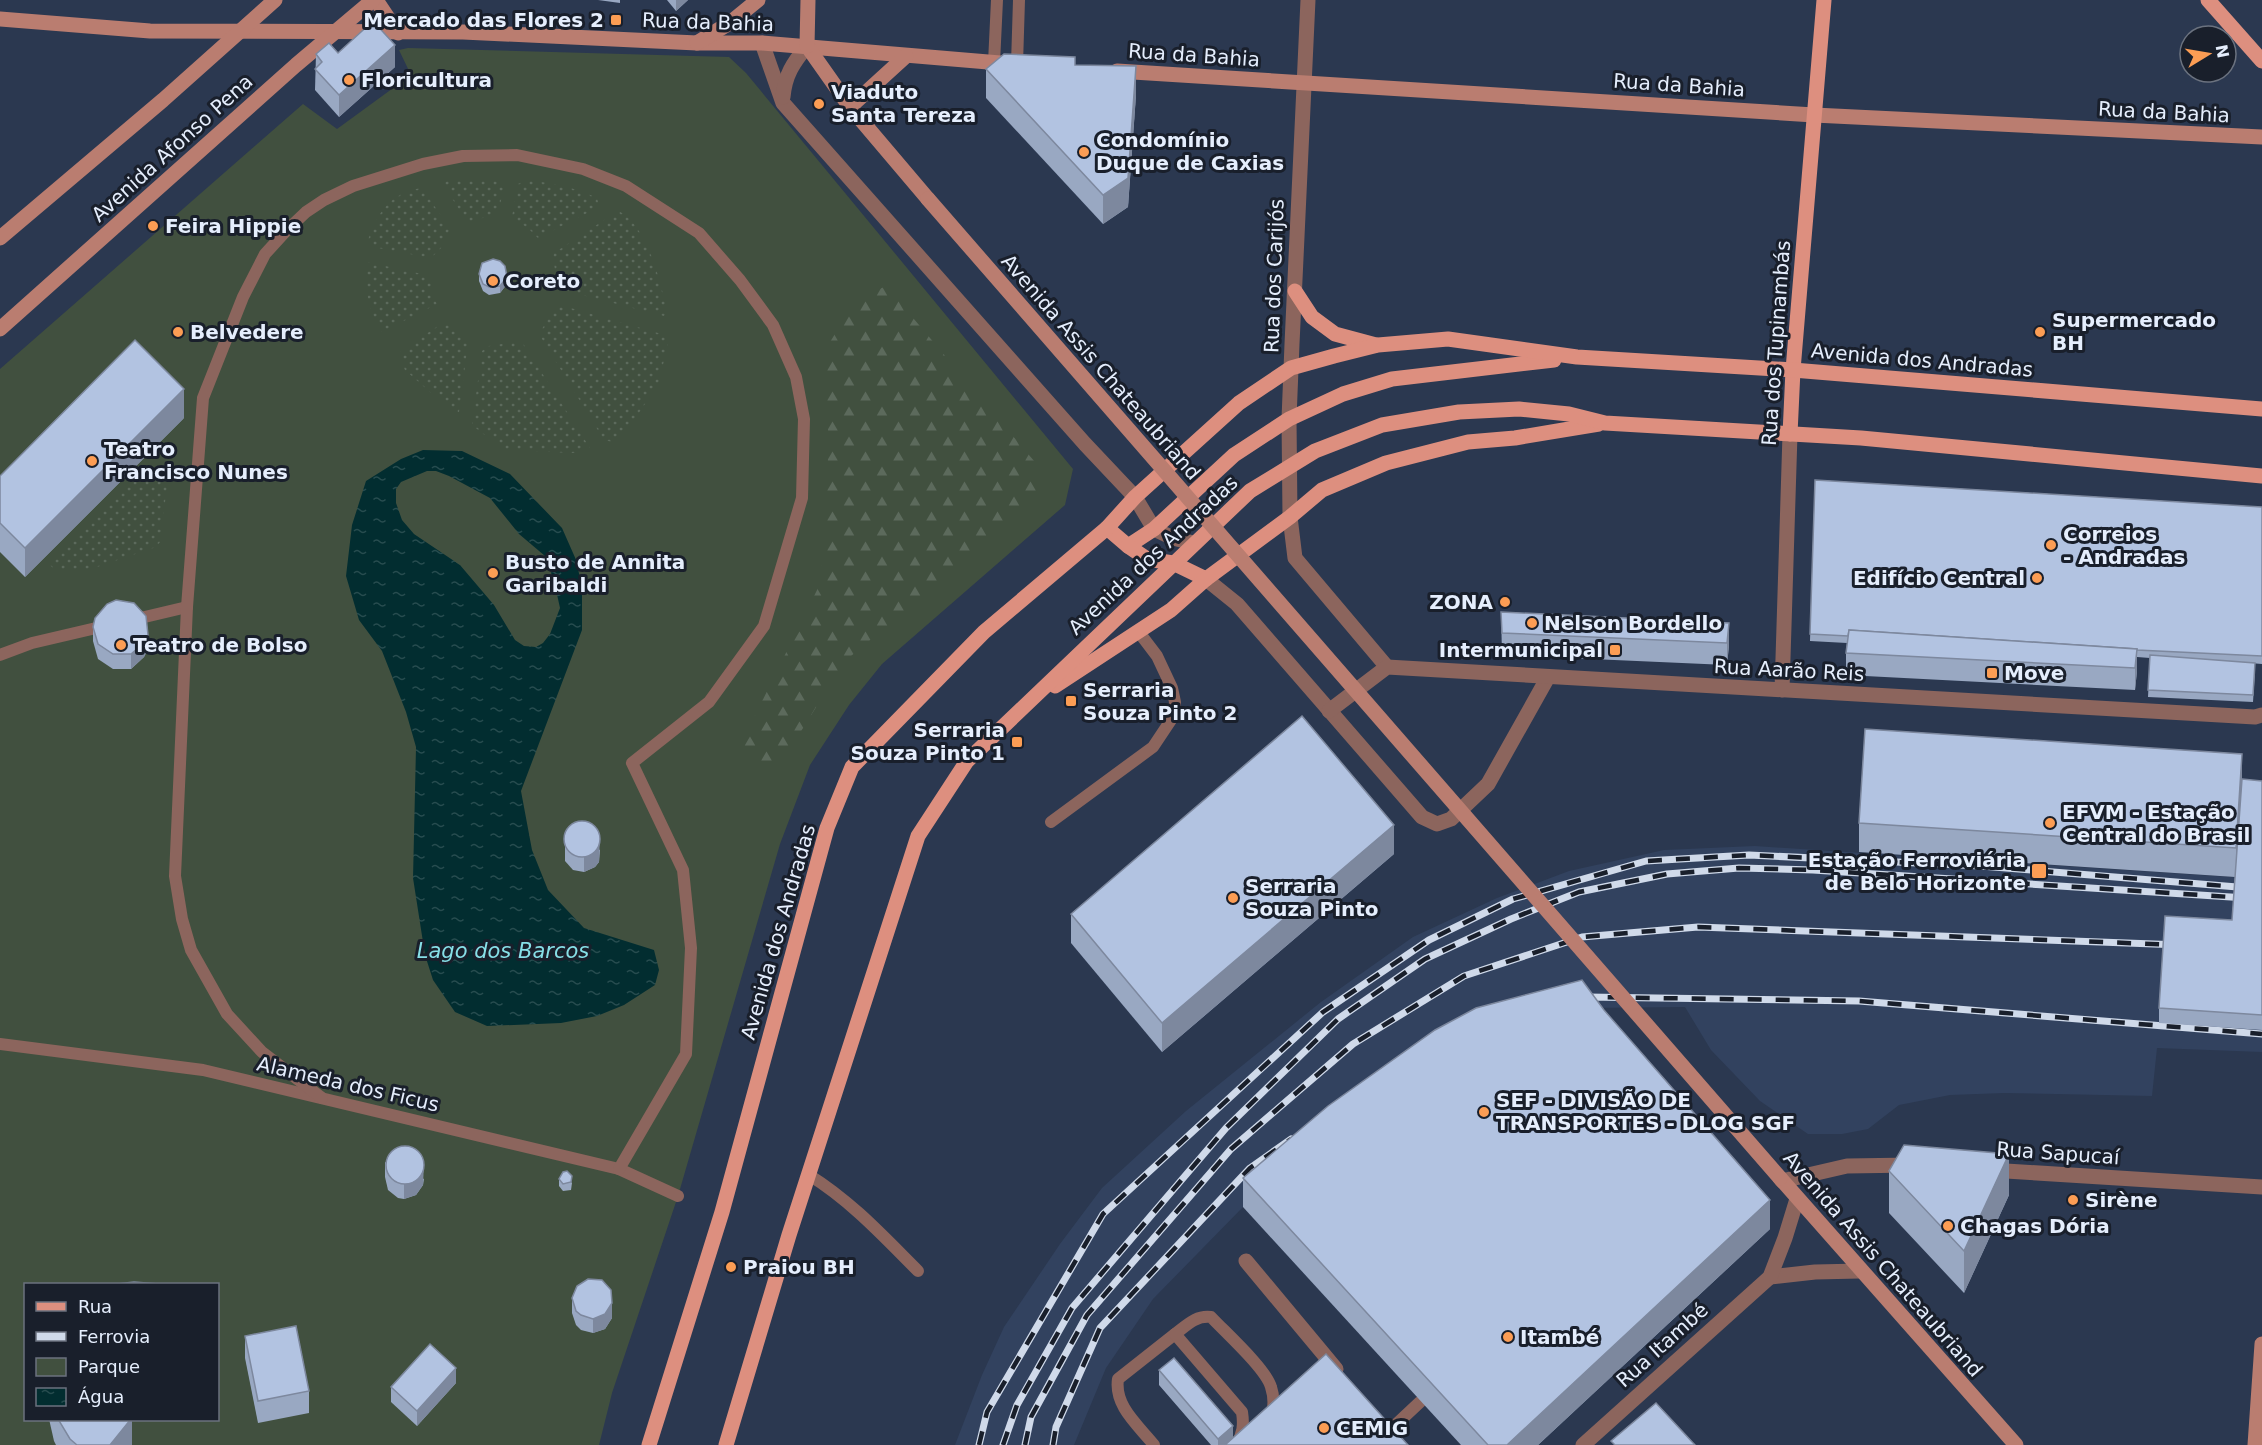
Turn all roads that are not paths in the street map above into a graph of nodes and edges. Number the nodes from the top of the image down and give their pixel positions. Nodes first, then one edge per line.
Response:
1 (275, 0) edge
2 (375, 0) edge
3 (758, 0) edge
4 (808, 0) edge
5 (997, 0) edge
6 (1019, 0) edge
7 (1308, 0) edge
8 (1824, 0) edge
9 (2208, 0) edge
10 (0, 19) edge
11 (240, 33) junction
12 (336, 33) junction
13 (398, 33) junction
14 (697, 43) junction
15 (762, 43) junction
16 (807, 46) junction
17 (906, 56) junction
18 (2261, 59) edge
19 (994, 63) junction
20 (1023, 64) joint
21 (1101, 69) edge
22 (1303, 83) junction
23 (783, 103) junction
24 (850, 107) junction
25 (1814, 115) junction
26 (2241, 136) junction
27 (2262, 137) edge
28 (2262, 143) edge
29 (0, 238) edge
30 (1294, 291) junction
31 (0, 329) edge
32 (1378, 345) junction
33 (1577, 357) junction
34 (1291, 368) junction
35 (1793, 370) junction
36 (2262, 408) edge
37 (1289, 419) junction
38 (1605, 423) junction
39 (1790, 434) junction
40 (1289, 467) junction
41 (2262, 476) edge
42 (1135, 497) junction
43 (1290, 517) junction
44 (1107, 528) junction
45 (1154, 529) junction
46 (1193, 543) junction
47 (1128, 546) junction
48 (1173, 563) junction
49 (1206, 579) junction
50 (187, 607) junction
51 (1138, 631) junction
52 (0, 655) edge
53 (1387, 667) junction
54 (1548, 677) junction
55 (1782, 690) junction
56 (1022, 708) junction
57 (1329, 711) junction
58 (2262, 715) edge
59 (1051, 822) dead end
60 (0, 1044) edge
61 (322, 1098) junction
62 (1930, 1166) edge
63 (619, 1169) junction
64 (1978, 1169) edge
65 (809, 1175) junction
66 (1781, 1180) junction
67 (2262, 1187) edge
68 (678, 1196) dead end
69 (1797, 1199) junction
70 (1246, 1261) dead end
71 (918, 1271) dead end
72 (1860, 1271) junction
73 (1770, 1277) junction
74 (1175, 1334) junction
75 (2262, 1344) edge
76 (1343, 1378) edge
77 (1420, 1402) dead end
78 (1267, 1423) edge
79 (1384, 1427) joint
80 (649, 1445) edge
81 (726, 1445) edge
82 (1154, 1445) edge
83 (1236, 1445) edge
84 (1400, 1445) edge
85 (1583, 1445) edge
86 (2016, 1445) edge
87 (2255, 1445) edge

1 - 11 street, Avenida Afonso Pena
2 - 12 street, Avenida Afonso Pena
2 - 13 street
3 - 14 street
4 - 16 street
5 - 19 lane
6 - 20 lane
7 - 22 street, Rua dos Carijós
8 - 25 main road, Rua dos Tupinambás
9 - 18 main road
10 - 11 street, Rua da Bahia
11 - 12 street, Rua da Bahia
11 - 29 street, Avenida Afonso Pena
12 - 13 street, Rua da Bahia
12 - 31 street, Avenida Afonso Pena
13 - 14 street, Rua da Bahia
14 - 15 street, Rua da Bahia
15 - 16 street, Rua da Bahia
15 - 23 street
16 - 17 street, Rua da Bahia
16 - 23 street
16 - 24 street, Avenida Assis Chateaubriand
17 - 19 street, Rua da Bahia
17 - 24 street
19 - 20 street, Rua da Bahia
21 - 22 street, Rua da Bahia
22 - 25 street, Rua da Bahia
22 - 30 street, Rua dos Carijós
23 - 42 street
24 - 66 street, Avenida Assis Chateaubriand, bridge
25 - 26 street, Rua da Bahia
25 - 35 main road, Rua dos Tupinambás
26 - 27 street, Rua da Bahia
26 - 28 street
30 - 32 main road
30 - 34 street, Rua dos Carijós
32 - 33 main road, Avenida dos Andradas
32 - 34 main road, Avenida dos Andradas
33 - 35 main road, Avenida dos Andradas
33 - 37 main road, Avenida dos Andradas
34 - 37 street, Rua dos Carijós
34 - 42 main road, Avenida dos Andradas
35 - 36 main road, Avenida dos Andradas
35 - 39 main road, Rua dos Tupinambás
37 - 40 street, Rua dos Carijós
37 - 45 main road, Avenida dos Andradas
38 - 39 main road, Avenida dos Andradas
38 - 40 main road, Avenida dos Andradas
38 - 43 main road, Avenida dos Andradas
39 - 41 main road, Avenida dos Andradas
39 - 55 street, Rua dos Tupinambás
40 - 43 street, Rua dos Carijós
40 - 46 main road, Avenida dos Andradas
42 - 44 main road, Avenida dos Andradas
42 - 45 street
43 - 49 main road, Avenida dos Andradas
43 - 53 street
44 - 47 main road, Avenida dos Andradas
44 - 80 main road, Avenida dos Andradas
45 - 46 street
45 - 47 main road, Avenida dos Andradas
46 - 48 main road, Avenida dos Andradas
47 - 48 main road
48 - 49 main road
48 - 56 main road, Avenida dos Andradas
49 - 51 main road, Avenida dos Andradas
49 - 57 street
50 - 52 lane
50 - 61 lane
50 - 63 lane
51 - 56 main road, Avenida dos Andradas
51 - 59 lane
53 - 54 street, Rua Aarão Reis
53 - 57 street
54 - 55 street, Rua Aarão Reis
54 - 57 street
55 - 58 street, Rua Aarão Reis
56 - 65 main road, Avenida dos Andradas
60 - 61 lane, Alameda dos Ficus
61 - 63 lane, Alameda dos Ficus
62 - 66 street
63 - 68 lane, Alameda dos Ficus
64 - 67 street, Rua Sapucaí
65 - 71 lane
65 - 81 main road, Avenida dos Andradas
66 - 69 street, Avenida Assis Chateaubriand
69 - 72 street, Avenida Assis Chateaubriand
69 - 73 street, Rua Itambé
70 - 76 street
72 - 73 street
72 - 86 street, Avenida Assis Chateaubriand
73 - 85 street, Rua Itambé
74 - 78 lane
74 - 82 lane
74 - 83 lane
75 - 87 street
77 - 79 lane
79 - 84 street

